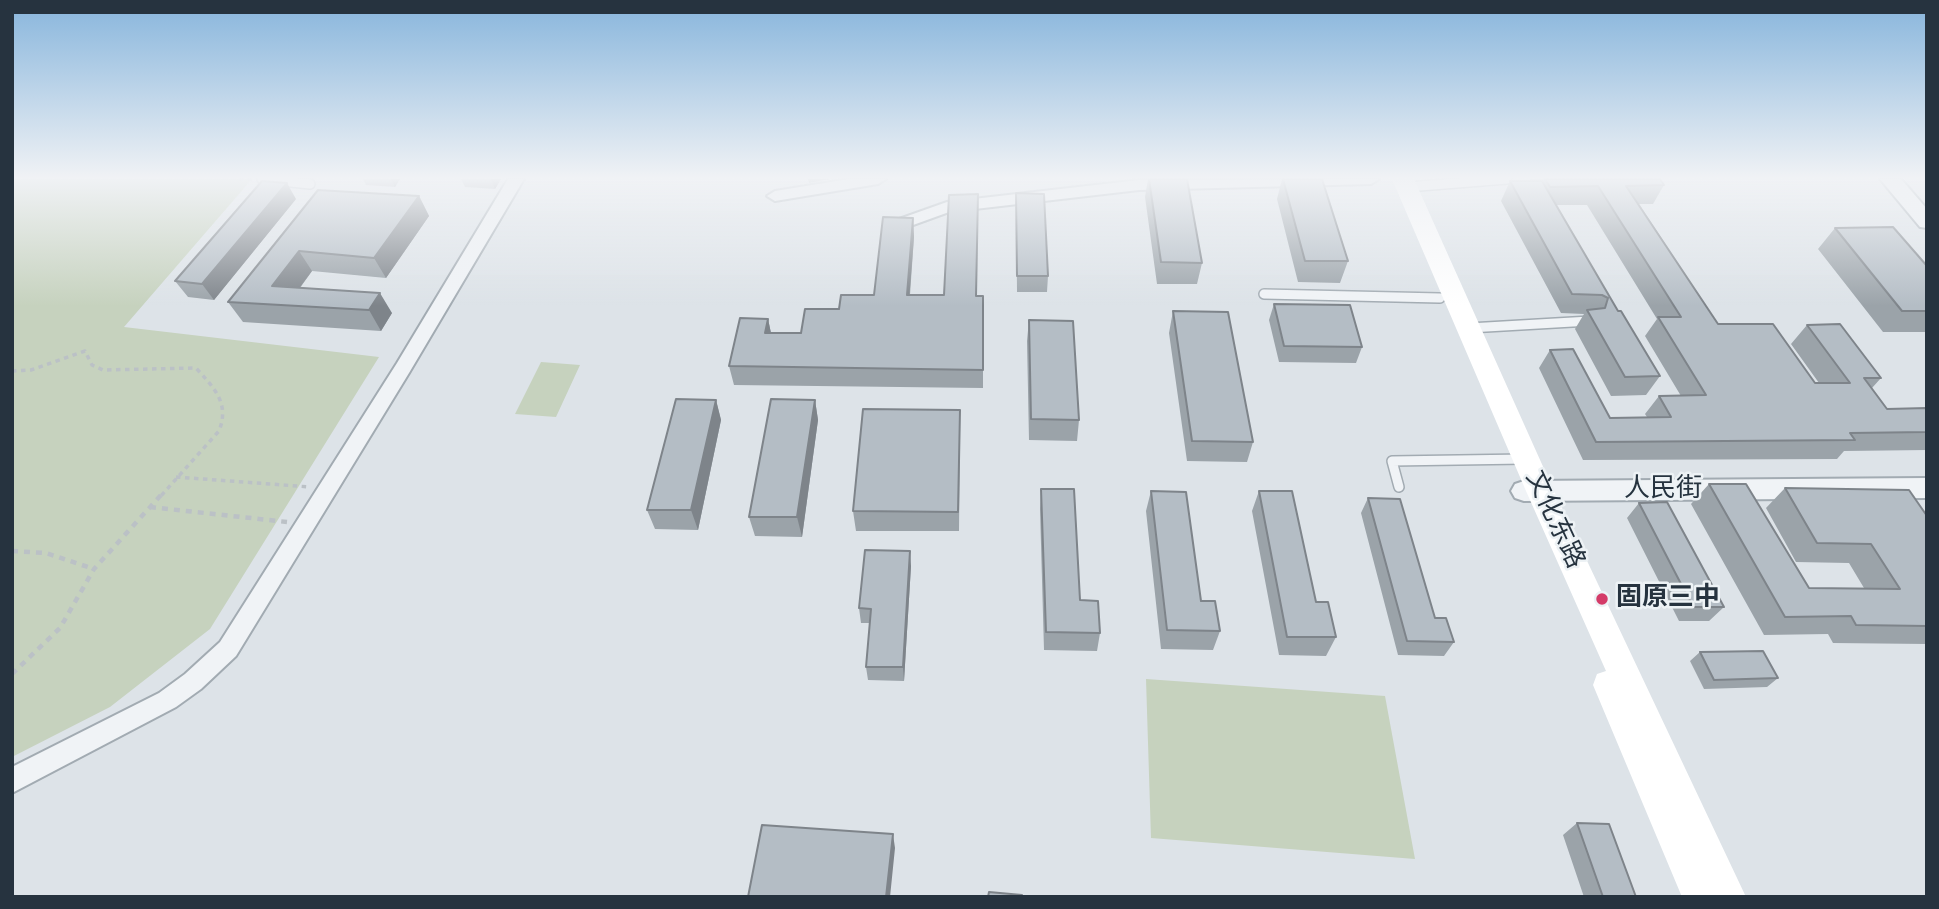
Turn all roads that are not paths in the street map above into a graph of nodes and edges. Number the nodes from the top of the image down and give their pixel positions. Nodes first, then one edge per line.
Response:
1 (490, 221) edge
2 (909, 221) edge
3 (1413, 221) edge
4 (1418, 221) edge
5 (891, 228) edge
6 (1264, 294) dead end
7 (1440, 298) junction
8 (1590, 321) edge
9 (1468, 328) junction
10 (1518, 460) junction
11 (1399, 486) dead end
12 (1927, 488) edge
13 (1532, 491) junction
14 (12, 781) edge
15 (1701, 897) edge
16 (1727, 897) edge

1 - 14 street
2 - 5 street
3 - 7 main road, 文化东路
4 - 9 main road, 文化东路
6 - 7 lane
7 - 10 main road, 文化东路
8 - 9 lane
9 - 10 main road, 文化东路
10 - 11 lane
10 - 13 main road, 文化东路
12 - 13 street, 人民街
13 - 15 main road, 文化东路
13 - 16 main road, 文化东路

